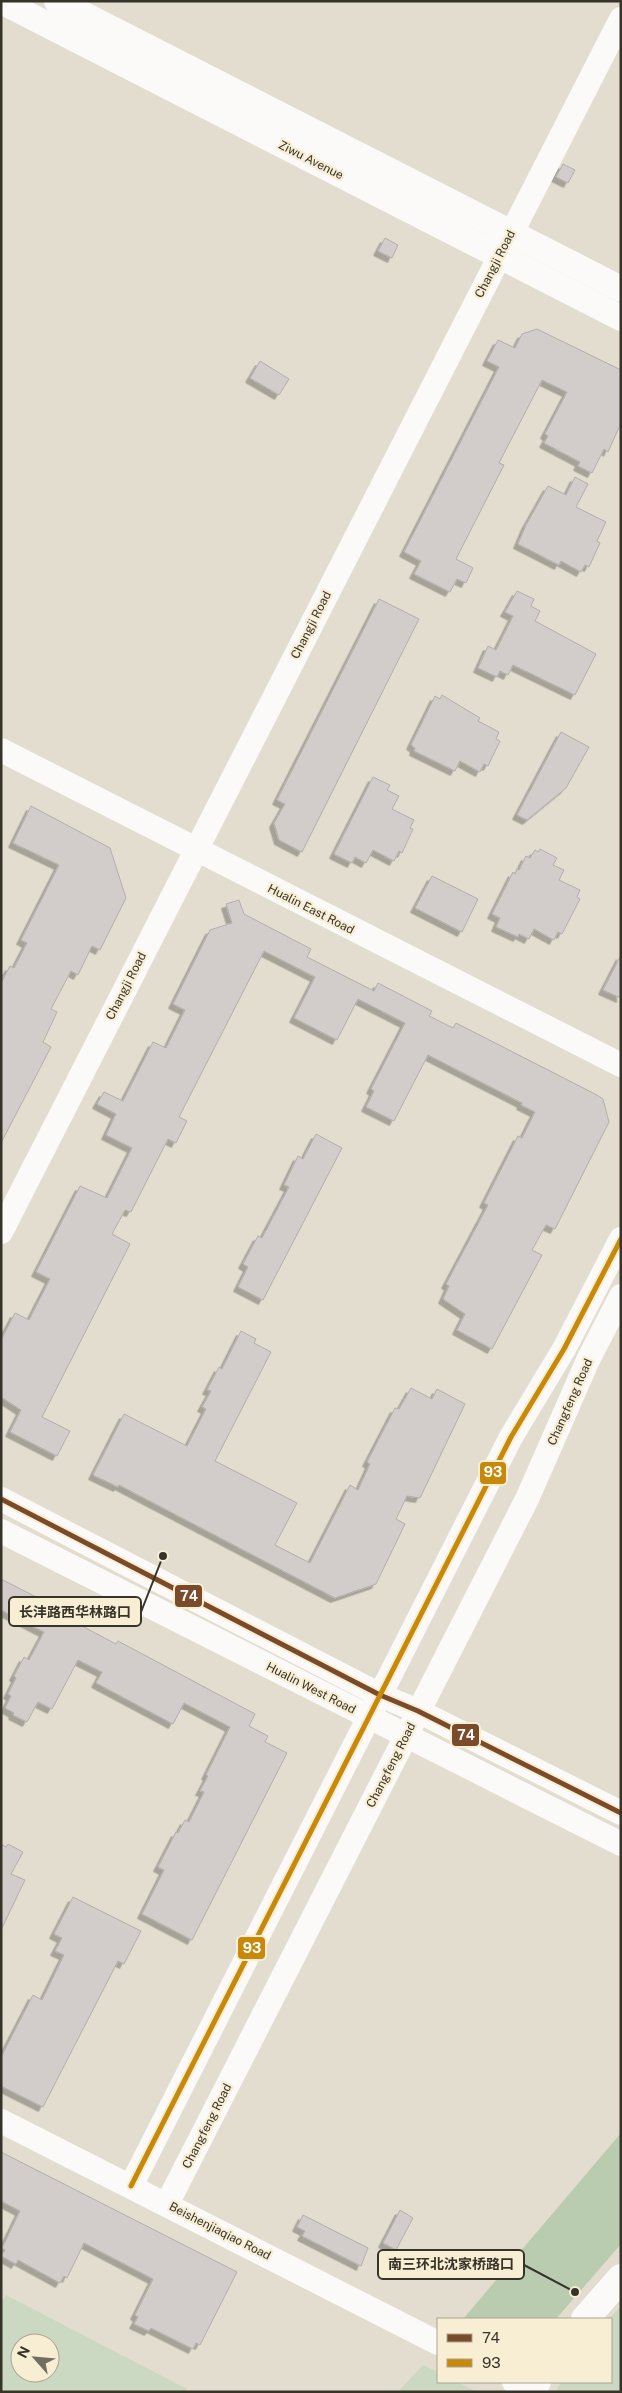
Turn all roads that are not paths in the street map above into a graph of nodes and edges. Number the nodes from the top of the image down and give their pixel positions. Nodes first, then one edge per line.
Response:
1 (1, 1) edge
2 (57, 1) edge
3 (621, 19) edge
4 (505, 245) junction
5 (621, 289) edge
6 (621, 318) edge
7 (1, 750) edge
8 (195, 850) junction
9 (621, 1065) edge
10 (1, 1232) edge
11 (621, 1238) edge
12 (621, 1296) edge
13 (1, 1499) edge
14 (1, 1531) edge
15 (380, 1695) junction
16 (418, 1711) junction
17 (370, 1718) junction
18 (406, 1736) junction
19 (621, 1813) edge
20 (621, 1844) edge
21 (1, 2121) edge
22 (131, 2186) junction
23 (168, 2204) junction
24 (621, 2278) edge
25 (586, 2318) edge
26 (437, 2342) edge

1 - 4 main road, Ziwu Avenue
2 - 4 main road, Ziwu Avenue
3 - 4 street, Changji Road
4 - 5 main road, Ziwu Avenue
4 - 6 main road, Ziwu Avenue
4 - 8 street, Changji Road
7 - 8 street, Hualin East Road
8 - 9 street, Hualin East Road
8 - 10 street, Changji Road
11 - 15 street
12 - 16 street, Changfeng Road
13 - 15 street, Hualin West Road
14 - 17 street, Hualin West Road
15 - 16 street, Hualin West Road
15 - 17 street
16 - 18 street, Changfeng Road
16 - 19 street, Hualin West Road
17 - 18 street, Hualin West Road
17 - 22 street
18 - 20 street, Hualin West Road
18 - 23 street, Changfeng Road
21 - 22 street, Beishenjiaqiao Road
22 - 23 street, Beishenjiaqiao Road
23 - 26 street, Beishenjiaqiao Road
24 - 25 highway

